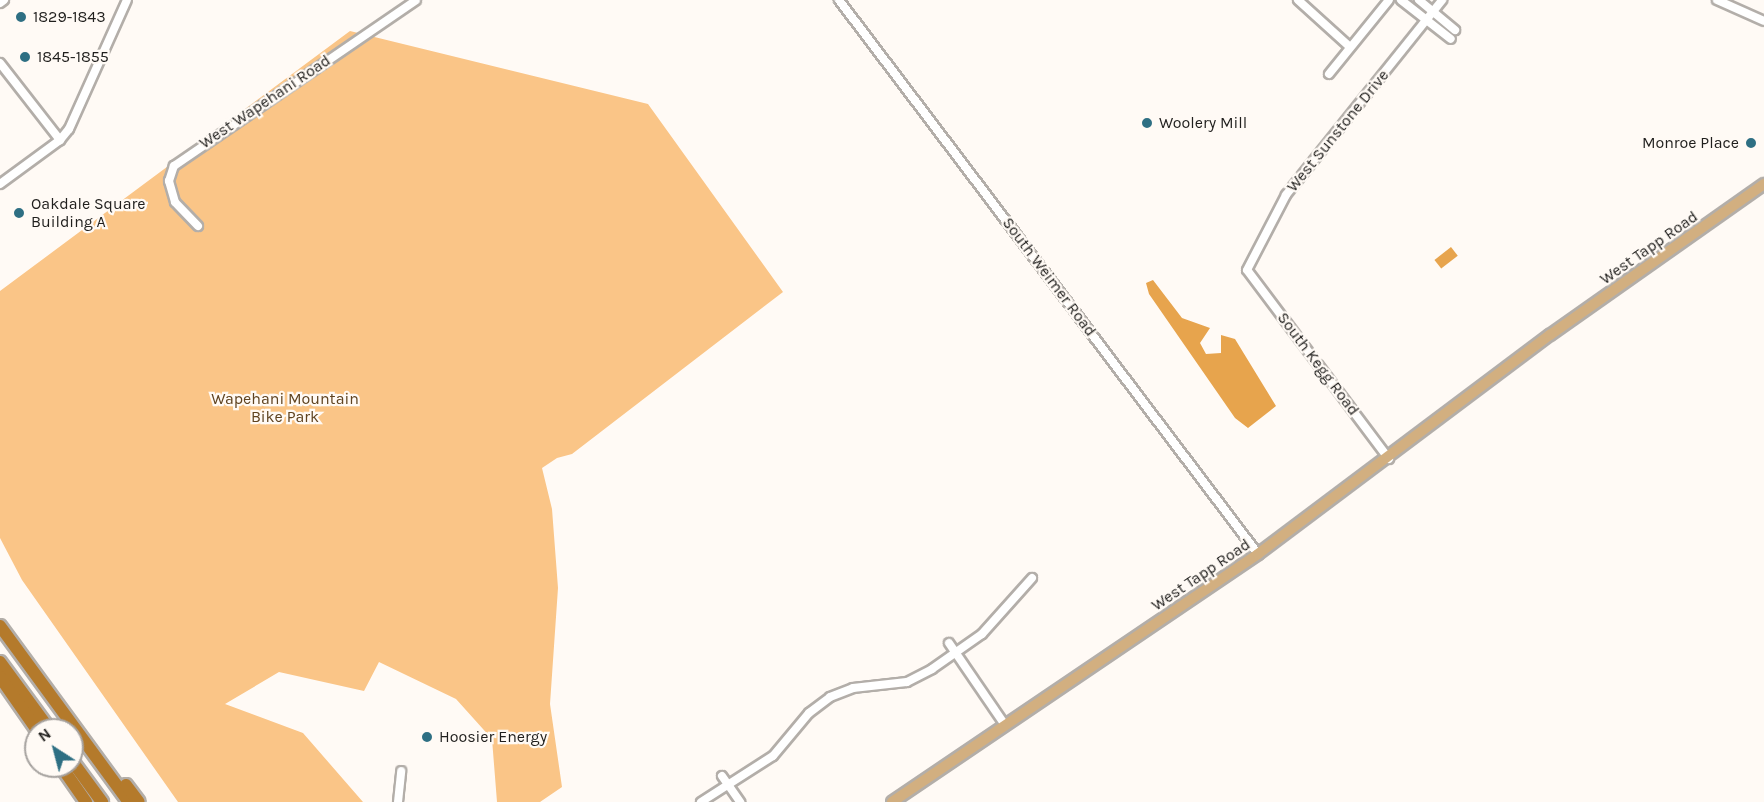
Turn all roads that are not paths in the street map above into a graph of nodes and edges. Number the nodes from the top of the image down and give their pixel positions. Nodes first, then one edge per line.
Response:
1 (4, 0) edge
2 (126, 0) edge
3 (416, 0) edge
4 (839, 0) edge
5 (1298, 0) edge
6 (1389, 0) edge
7 (1401, 0) edge
8 (1419, 0) edge
9 (1442, 0) edge
10 (1717, 0) edge
11 (0, 3) edge
12 (1433, 13) junction
13 (1426, 21) junction
14 (1764, 21) edge
15 (1455, 30) dead end
16 (1451, 39) dead end
17 (1350, 47) junction
18 (0, 63) edge
19 (1329, 74) dead end
20 (60, 140) junction
21 (0, 184) edge
22 (1764, 184) edge
23 (198, 226) dead end
24 (1247, 270) joint
25 (1389, 459) junction
26 (1258, 554) junction
27 (1032, 578) dead end
28 (0, 627) edge
29 (948, 643) dead end
30 (955, 653) junction
31 (0, 662) edge
32 (0, 677) edge
33 (48, 692) junction
34 (29, 718) edge
35 (41, 718) edge
36 (1005, 725) junction
37 (401, 771) dead end
38 (722, 776) dead end
39 (84, 777) edge
40 (69, 778) edge
41 (728, 784) junction
42 (86, 802) edge
43 (102, 802) edge
44 (129, 802) edge
45 (139, 802) edge
46 (398, 802) edge
47 (701, 802) edge
48 (740, 802) edge
49 (892, 802) edge

1 - 11 street
2 - 20 street
3 - 23 street, West Wapehani Road
4 - 26 street, South Weimer Road
5 - 17 street
6 - 17 street
7 - 13 street
8 - 12 street
9 - 12 street, West Sunstone Drive
10 - 14 street
12 - 13 street, West Sunstone Drive
12 - 15 street
13 - 16 street
13 - 24 street, West Sunstone Drive
17 - 19 street
18 - 20 street
20 - 21 street
22 - 25 main road, West Tapp Road
24 - 25 street, South Kegg Road
25 - 26 main road, West Tapp Road
26 - 36 main road, West Tapp Road
27 - 30 street
28 - 33 highway
29 - 30 street
30 - 36 street
30 - 41 street
31 - 35 highway
32 - 34 highway
33 - 44 highway
33 - 45 highway
36 - 49 main road, West Tapp Road
37 - 46 street
38 - 41 street
39 - 43 highway
40 - 42 highway
41 - 47 street
41 - 48 street

